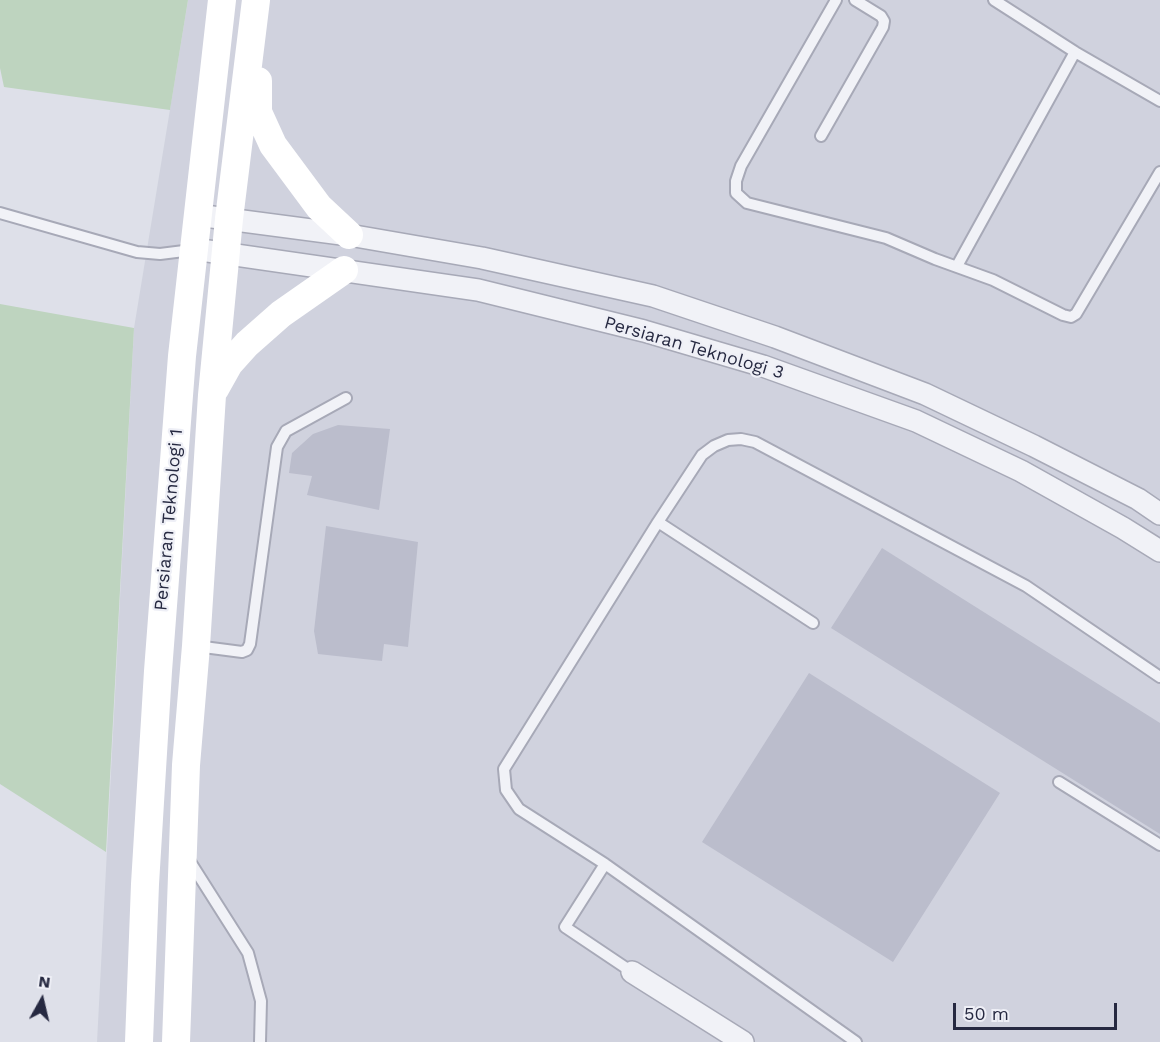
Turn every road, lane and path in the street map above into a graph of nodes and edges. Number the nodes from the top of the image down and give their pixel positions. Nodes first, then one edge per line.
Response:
1 (222, 0) edge
2 (256, 0) edge
3 (836, 0) edge
4 (855, 0) edge
5 (994, 0) edge
6 (1009, 4) edge
7 (1076, 52) junction
8 (1160, 101) edge
9 (821, 136) dead end
10 (1160, 172) edge
11 (0, 213) edge
12 (197, 215) junction
13 (229, 219) junction
14 (348, 236) junction
15 (194, 249) junction
16 (225, 253) junction
17 (957, 266) junction
18 (344, 270) junction
19 (212, 395) junction
20 (346, 398) dead end
21 (1160, 514) edge
22 (658, 522) junction
23 (1160, 551) edge
24 (813, 623) dead end
25 (196, 646) junction
26 (1160, 677) edge
27 (1059, 783) dead end
28 (1160, 844) edge
29 (182, 850) junction
30 (605, 864) junction
31 (632, 972) joint
32 (139, 1042) edge
33 (176, 1042) edge
34 (260, 1042) edge
35 (743, 1042) edge
36 (856, 1042) edge

1 - 12 street, Persiaran Teknologi 1
2 - 13 street, Persiaran Teknologi 1
2 - 14 street
3 - 17 lane
4 - 9 lane
5 - 6 lane
6 - 7 lane
7 - 8 lane
7 - 17 lane
10 - 17 lane
11 - 15 lane
12 - 13 street, Persiaran Teknologi 3
12 - 15 street, Persiaran Teknologi 1
13 - 14 street, Persiaran Teknologi 3
13 - 16 street, Persiaran Teknologi 1
14 - 21 street, Persiaran Teknologi 3
15 - 16 street, Persiaran Teknologi 3
15 - 32 street, Persiaran Teknologi 1
16 - 18 street, Persiaran Teknologi 3
16 - 19 street, Persiaran Teknologi 1
18 - 19 street
18 - 23 street, Persiaran Teknologi 3
19 - 25 street, Persiaran Teknologi 1
20 - 25 lane
22 - 24 lane
22 - 26 lane
22 - 30 lane
25 - 29 street, Persiaran Teknologi 1
27 - 28 lane
29 - 33 street, Persiaran Teknologi 1
29 - 34 lane
30 - 31 lane
30 - 36 lane
31 - 35 street

